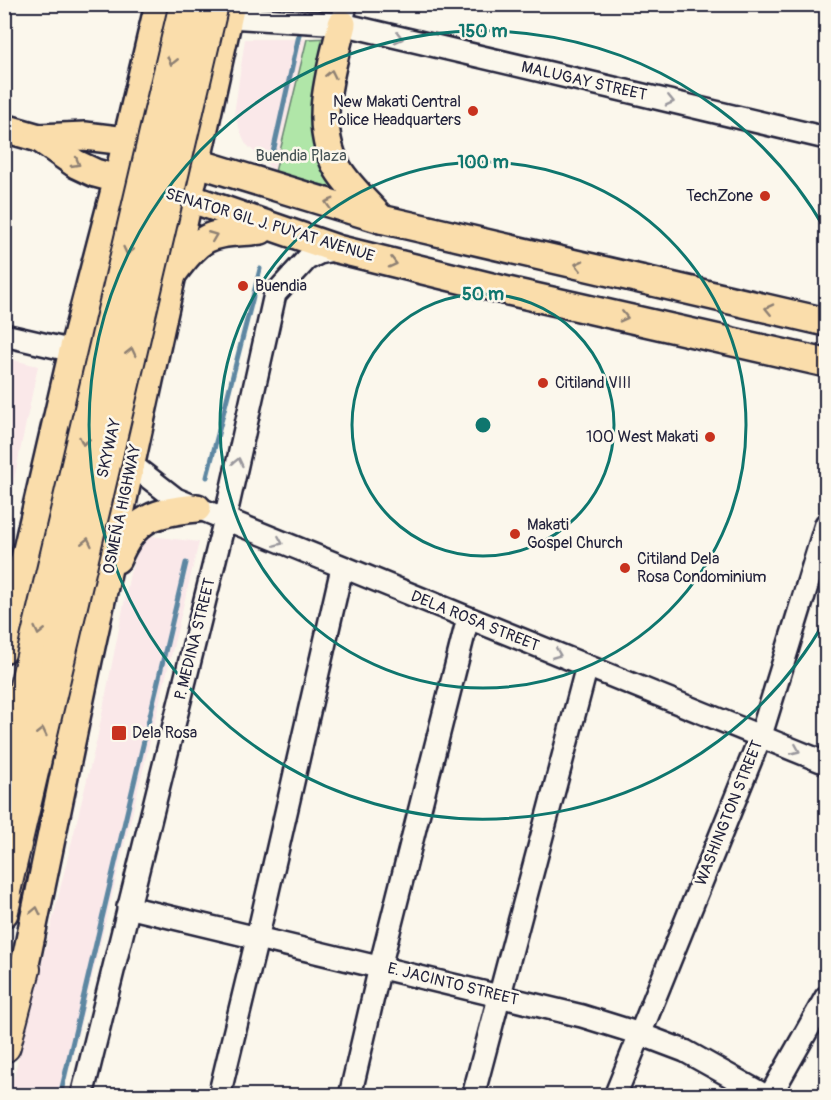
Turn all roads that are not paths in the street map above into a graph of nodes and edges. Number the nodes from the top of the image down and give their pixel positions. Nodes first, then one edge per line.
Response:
1 (159, 4) edge
2 (180, 4) edge
3 (186, 4) edge
4 (309, 4) edge
5 (224, 9) edge
6 (344, 14) edge
7 (4, 128) edge
8 (39, 138) junction
9 (826, 138) edge
10 (126, 141) junction
11 (197, 162) junction
12 (118, 179) junction
13 (189, 198) junction
14 (381, 219) junction
15 (274, 229) junction
16 (336, 249) junction
17 (172, 276) junction
18 (826, 322) edge
19 (4, 335) edge
20 (73, 351) junction
21 (826, 363) edge
22 (131, 464) junction
23 (197, 508) junction
24 (225, 519) junction
25 (825, 532) edge
26 (342, 568) junction
27 (103, 593) junction
28 (468, 618) junction
29 (4, 649) edge
30 (587, 666) junction
31 (761, 735) junction
32 (826, 763) edge
33 (36, 775) dead end
34 (4, 780) edge
35 (4, 891) edge
36 (128, 907) junction
37 (4, 913) edge
38 (257, 939) junction
39 (380, 967) junction
40 (24, 969) junction
41 (500, 995) junction
42 (826, 997) edge
43 (4, 1010) edge
44 (640, 1034) junction
45 (4, 1046) edge
46 (82, 1095) edge
47 (219, 1095) edge
48 (350, 1095) edge
49 (473, 1095) edge
50 (615, 1095) edge
51 (768, 1095) edge

1 - 10 main road
2 - 5 street, MALUGAY STREET
3 -> 34 highway, SKYWAY, bridge
4 - 6 street, MALUGAY STREET
5 - 6 street, MALUGAY STREET
5 - 11 main road, OSMEÑA HIGHWAY
35 -> 5 highway, SKYWAY, bridge
6 -> 9 street, MALUGAY STREET
14 -> 6 main road
7 - 8 main road, SENATOR GIL J. PUYAT AVENUE
8 - 10 main road, SENATOR GIL J. PUYAT AVENUE
8 -> 12 main road, SENATOR GIL J. PUYAT AVENUE
10 - 11 main road, SENATOR GIL J. PUYAT AVENUE
10 - 12 main road
11 - 13 main road, OSMEÑA HIGHWAY
14 -> 11 main road, SENATOR GIL J. PUYAT AVENUE
12 - 13 main road, SENATOR GIL J. PUYAT AVENUE
12 - 20 main road
13 - 15 main road, SENATOR GIL J. PUYAT AVENUE
13 - 17 main road, OSMEÑA HIGHWAY
18 -> 14 main road, SENATOR GIL J. PUYAT AVENUE
15 - 16 main road, SENATOR GIL J. PUYAT AVENUE
17 -> 15 main road
16 -> 21 main road, SENATOR GIL J. PUYAT AVENUE
24 -> 16 street, P. MEDINA STREET
17 - 22 main road, OSMEÑA HIGHWAY
19 - 20 street
20 - 29 main road
22 - 23 street, DELA ROSA STREET
22 - 27 main road, OSMEÑA HIGHWAY
23 - 24 street, DELA ROSA STREET
23 - 27 main road
24 -> 26 street, DELA ROSA STREET
24 - 36 street, P. MEDINA STREET
25 - 31 street, WASHINGTON STREET
26 - 28 street, DELA ROSA STREET
26 - 38 street
40 -> 27 main road, OSMEÑA HIGHWAY
28 -> 30 street, DELA ROSA STREET
28 - 39 street
30 - 31 street, DELA ROSA STREET
30 - 41 street
31 -> 32 street, DELA ROSA STREET
31 - 44 street, WASHINGTON STREET
33 - 37 main road
36 - 38 street, E. JACINTO STREET
36 - 46 street, P. MEDINA STREET
38 - 39 street, E. JACINTO STREET
38 - 47 street
39 - 41 street, E. JACINTO STREET
39 - 48 street
40 - 43 main road, OSMEÑA HIGHWAY
40 - 45 highway
41 - 44 street, E. JACINTO STREET
41 - 49 street
42 - 51 street
44 - 50 street, WASHINGTON STREET
44 - 51 street, E. JACINTO STREET

